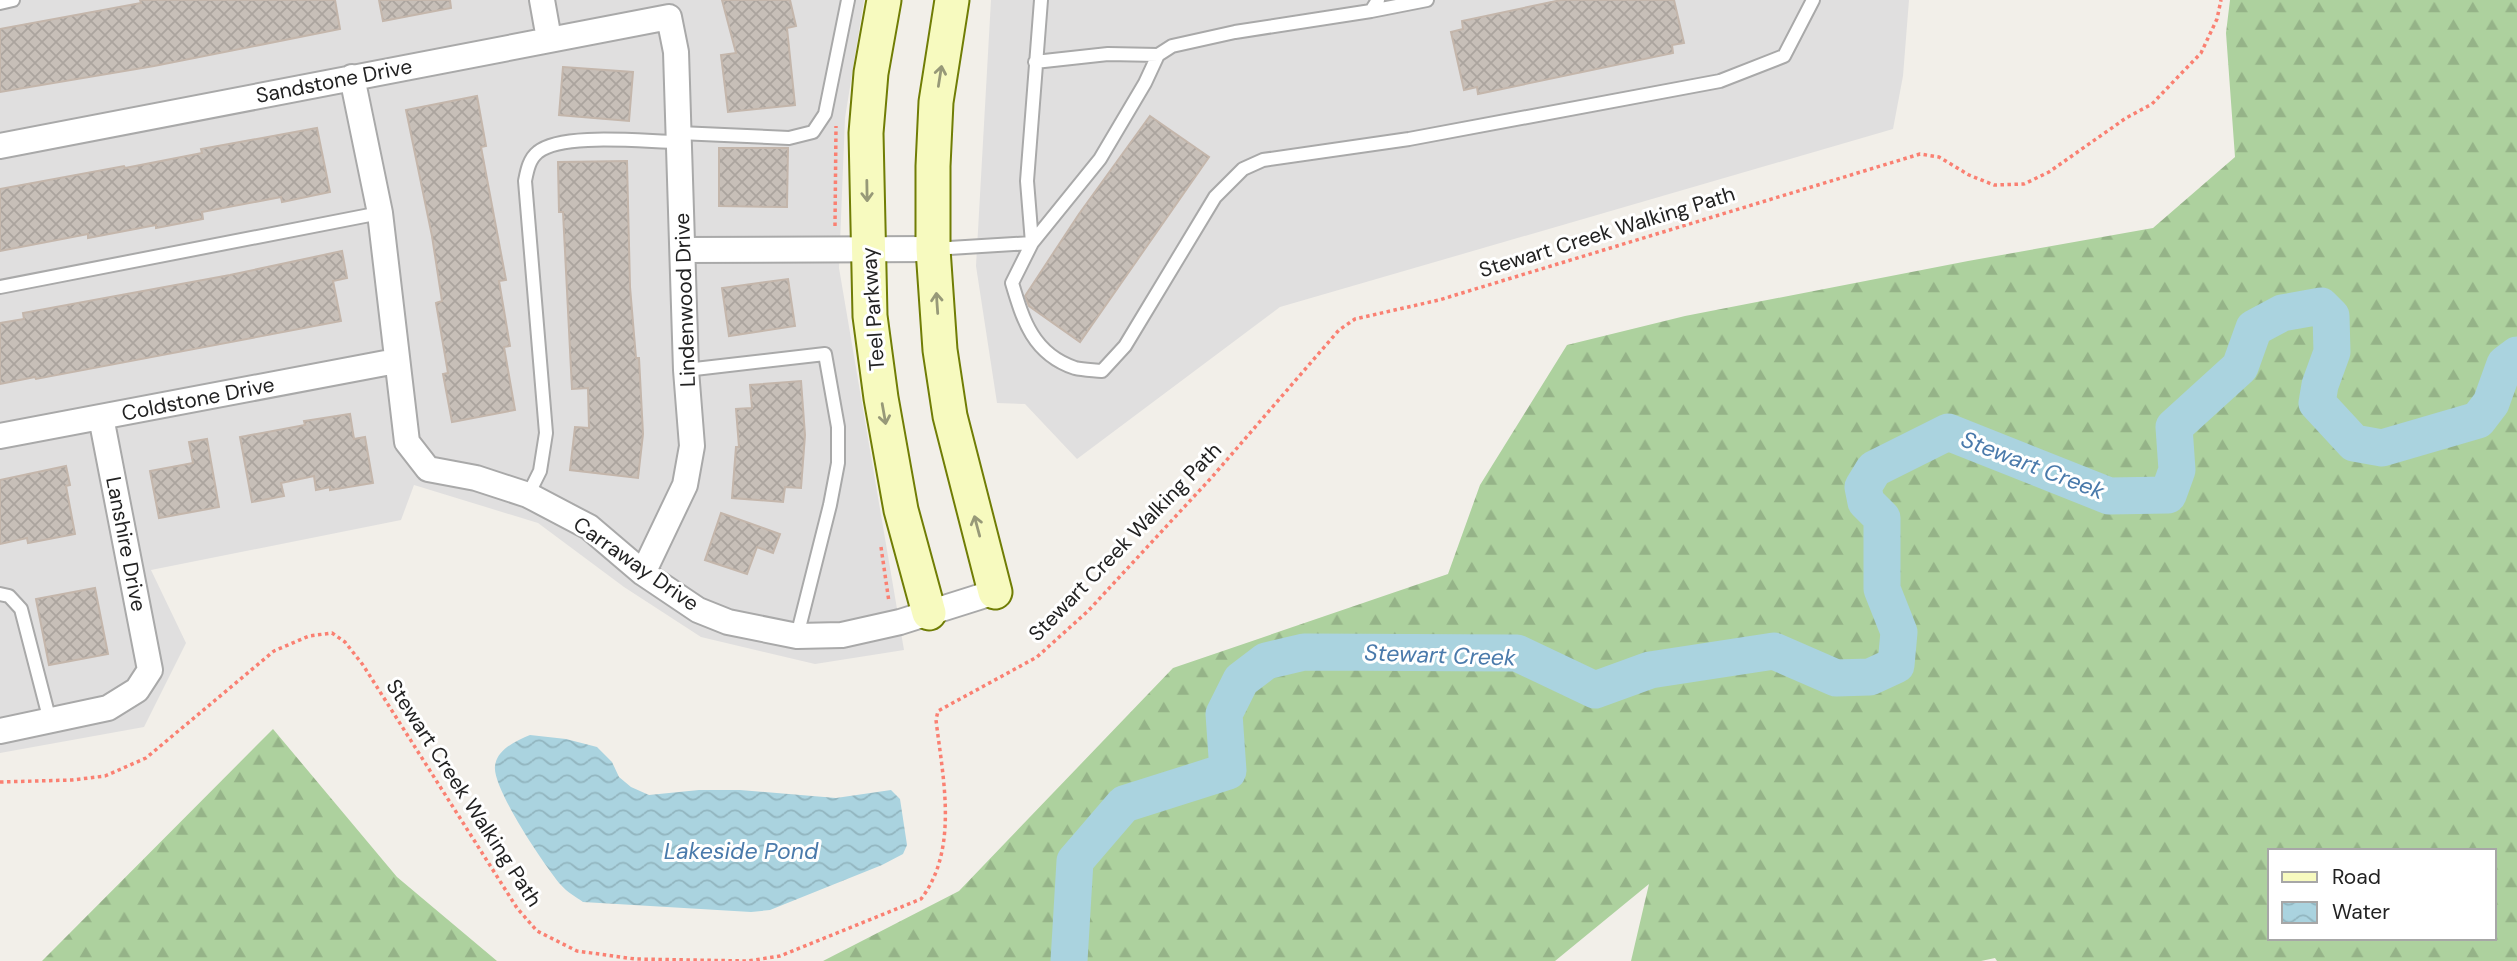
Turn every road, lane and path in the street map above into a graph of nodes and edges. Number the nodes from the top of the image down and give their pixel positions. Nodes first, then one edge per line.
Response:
1 (13, 0) edge
2 (542, 0) edge
3 (848, 0) edge
4 (884, 0) edge
5 (952, 0) edge
6 (1041, 0) edge
7 (1427, 0) edge
8 (1813, 0) edge
9 (2221, 0) edge
10 (0, 2) edge
11 (1375, 6) edge
12 (669, 17) joint
13 (549, 39) junction
14 (1158, 55) junction
15 (1035, 62) junction
16 (352, 77) junction
17 (679, 138) junction
18 (0, 146) edge
19 (380, 213) junction
20 (1032, 243) junction
21 (867, 249) junction
22 (933, 249) junction
23 (682, 250) junction
24 (0, 287) edge
25 (396, 361) junction
26 (686, 370) junction
27 (101, 417) junction
28 (0, 436) edge
29 (528, 495) junction
30 (643, 573) junction
31 (995, 592) joint
32 (0, 594) edge
33 (929, 613) junction
34 (797, 636) junction
35 (50, 721) junction
36 (0, 731) edge
37 (0, 782) edge

1 - 10 lane
2 - 13 street
3 - 17 lane
4 -> 21 street, Teel Parkway
22 -> 5 street
6 - 15 lane
7 - 11 lane
8 - 20 lane
9 - 37 path, Stewart Creek Walking Path
11 - 14 lane
12 - 13 street, Sandstone Drive
12 - 17 street, Lindenwood Drive
13 - 16 street, Sandstone Drive
14 - 15 lane
14 - 20 lane
15 - 20 lane
16 - 18 street, Sandstone Drive
16 - 19 street, Carraway Drive
17 - 23 street, Lindenwood Drive
17 - 29 lane
19 - 24 lane
19 - 25 street, Carraway Drive
20 - 22 lane
21 - 22 street
21 - 23 street
21 -> 33 street, Teel Parkway
31 -> 22 street
23 - 26 street, Lindenwood Drive
25 - 27 street, Coldstone Drive
25 - 29 street, Carraway Drive
26 - 30 street, Lindenwood Drive
26 - 34 lane
27 - 28 street, Coldstone Drive
27 - 35 street, Lanshire Drive
29 - 30 street, Carraway Drive
30 - 34 street, Carraway Drive
31 - 33 street, Carraway Drive
32 - 35 lane
33 - 34 street, Carraway Drive
35 - 36 street

